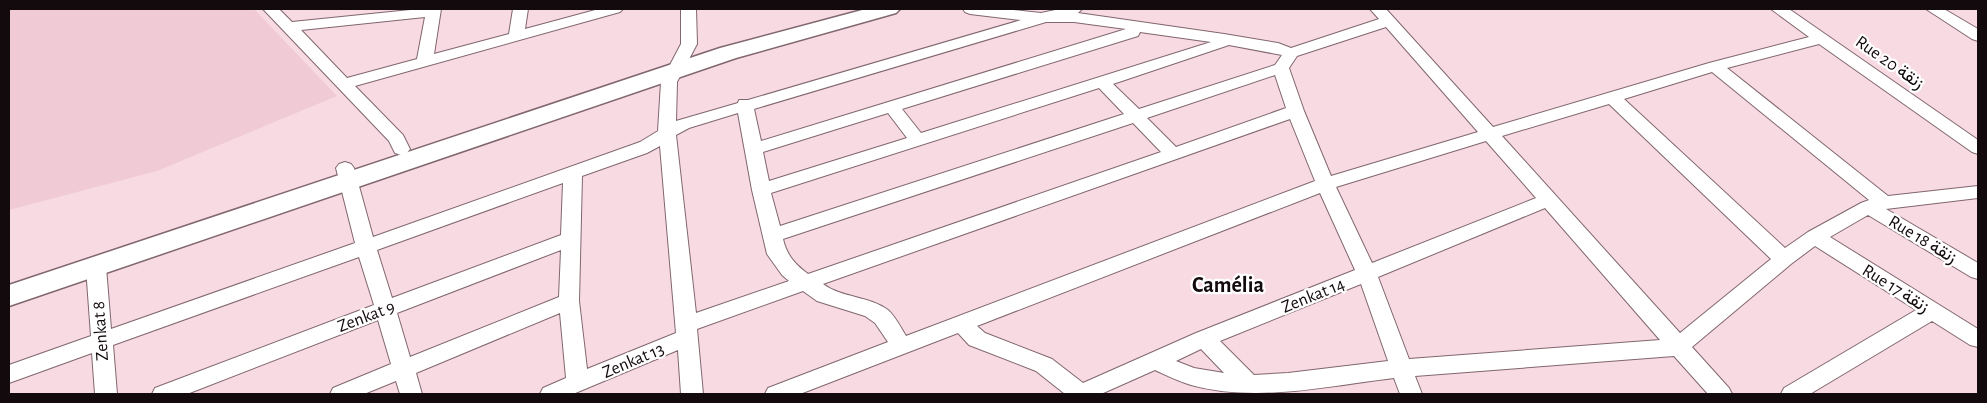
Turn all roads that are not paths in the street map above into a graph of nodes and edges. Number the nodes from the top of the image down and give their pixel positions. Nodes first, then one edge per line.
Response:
1 (271, 9) edge
2 (520, 9) edge
3 (615, 9) edge
4 (688, 9) edge
5 (842, 9) edge
6 (970, 9) edge
7 (1075, 9) edge
8 (1779, 9) edge
9 (1934, 9) edge
10 (433, 10) edge
11 (882, 10) edge
12 (1384, 15) edge
13 (1041, 18) junction
14 (1135, 26) junction
15 (289, 27) junction
16 (516, 36) junction
17 (1978, 36) edge
18 (1822, 39) junction
19 (1224, 40) junction
20 (425, 60) junction
21 (1286, 60) junction
22 (680, 63) junction
23 (1715, 66) junction
24 (1103, 83) junction
25 (344, 84) junction
26 (1612, 97) junction
27 (745, 104) junction
28 (892, 107) junction
29 (1295, 111) junction
30 (1135, 115) junction
31 (667, 131) junction
32 (1491, 135) junction
33 (918, 141) junction
34 (1978, 148) edge
35 (754, 149) junction
36 (401, 150) junction
37 (1173, 154) junction
38 (573, 173) junction
39 (347, 175) junction
40 (1325, 184) junction
41 (761, 190) junction
42 (1978, 192) edge
43 (1548, 200) junction
44 (1876, 205) junction
45 (772, 236) junction
46 (1815, 237) junction
47 (570, 239) junction
48 (366, 246) junction
49 (1784, 259) junction
50 (96, 267) junction
51 (1978, 272) edge
52 (1367, 273) junction
53 (9, 279) edge
54 (803, 282) junction
55 (9, 296) edge
56 (569, 301) junction
57 (385, 308) junction
58 (1932, 312) junction
59 (962, 324) junction
60 (686, 331) junction
61 (1204, 339) junction
62 (1978, 339) edge
63 (100, 342) junction
64 (900, 345) junction
65 (1678, 347) junction
66 (1154, 361) junction
67 (404, 368) junction
68 (1402, 368) junction
69 (9, 374) edge
70 (578, 383) junction
71 (1249, 384) junction
72 (688, 392) edge
73 (106, 394) edge
74 (163, 394) edge
75 (341, 394) edge
76 (411, 394) edge
77 (551, 394) edge
78 (776, 394) edge
79 (1081, 394) edge
80 (1411, 394) edge
81 (1721, 394) edge
82 (1792, 394) edge

1 - 15 street
2 - 16 street
3 - 16 street
4 - 22 street
5 - 22 street
6 - 13 street
7 - 13 street
8 - 18 street, Rue 20 زنقة
9 - 17 street
10 - 15 street
10 - 20 street
11 - 22 street
12 - 21 street
12 - 32 street
13 - 14 street
13 - 27 street
14 - 19 street
14 - 28 street
15 - 25 street
16 - 20 street
18 - 23 street
18 - 34 street, Rue 20 زنقة
19 - 21 street
19 - 24 street
20 - 25 street
21 - 29 street
21 - 30 street
22 - 31 street
22 - 36 street
22 - 39 street
23 - 26 street
23 - 44 street, Rue 18 زنقة
24 - 30 street
24 - 33 street
25 - 36 street
26 - 32 street
26 - 49 street
27 - 31 street
27 - 35 street
28 - 33 street
28 - 35 street
29 - 37 street, Zenkat 13
29 - 40 street
30 - 37 street
30 - 45 street
31 - 38 street
31 - 60 street
32 - 40 street
32 - 43 street
33 - 41 street
35 - 41 street
36 - 39 street
37 - 54 street, Zenkat 13
38 - 47 street
38 - 48 street
39 - 48 street
39 - 50 street
39 - 53 street
40 - 52 street
40 - 59 street
41 - 45 street
42 - 44 street
43 - 52 street, Zenkat 14
43 - 65 street
44 - 46 street
44 - 51 street, Rue 18 زنقة
45 - 54 street
46 - 49 street
46 - 58 street, Rue 17 زنقة
47 - 56 street
47 - 57 street, Zenkat 9
48 - 57 street
48 - 63 street
49 - 65 street
50 - 55 street
50 - 63 street, Zenkat 8
52 - 61 street, Zenkat 14
52 - 68 street
54 - 60 street, Zenkat 13
54 - 64 street
56 - 67 street
56 - 70 street
57 - 67 street
57 - 74 street, Zenkat 9
58 - 62 street, Rue 17 زنقة
58 - 82 street
59 - 64 street
59 - 79 street
60 - 70 street, Zenkat 13
60 - 72 street
61 - 66 street, Zenkat 14
61 - 71 street
63 - 69 street
63 - 73 street, Zenkat 8
64 - 78 street
65 - 68 street
65 - 81 street
66 - 71 street
66 - 79 street, Zenkat 14
67 - 75 street
67 - 76 street
68 - 71 street
68 - 80 street
70 - 77 street, Zenkat 13

